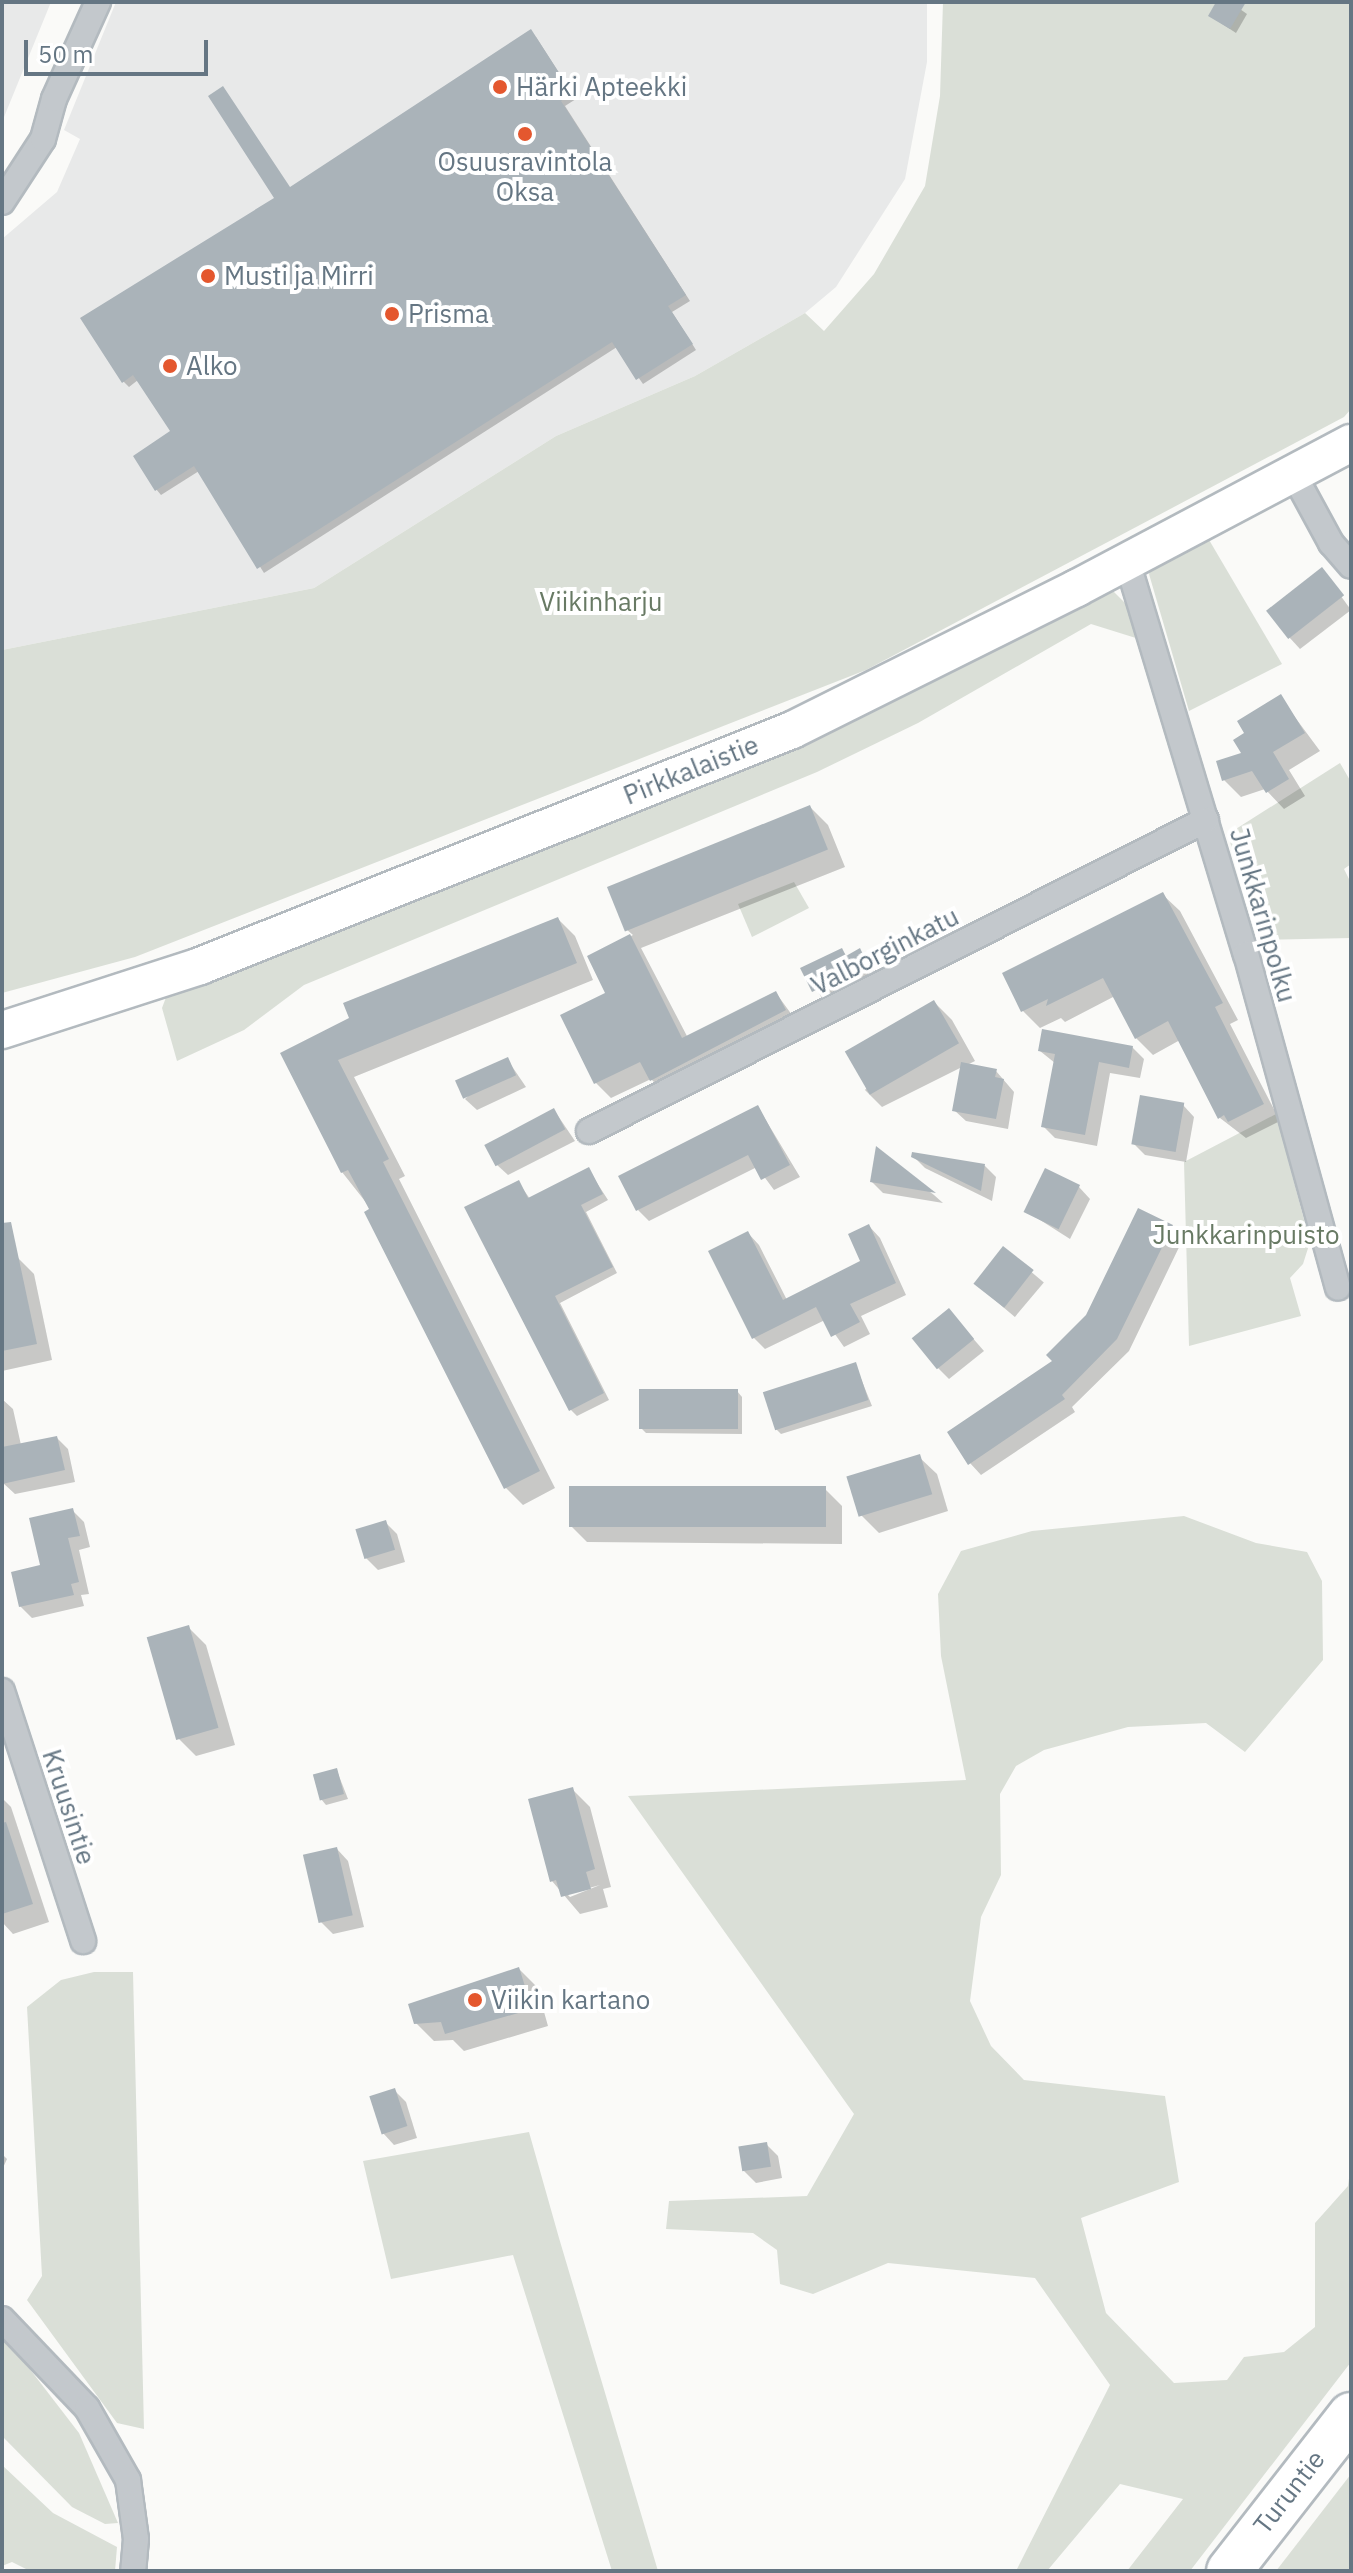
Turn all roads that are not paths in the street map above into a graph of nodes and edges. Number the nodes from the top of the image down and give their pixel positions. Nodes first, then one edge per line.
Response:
1 (98, 2) edge
2 (2, 202) edge
3 (1351, 443) edge
4 (1293, 473) junction
5 (1127, 561) junction
6 (1351, 566) edge
7 (1206, 820) junction
8 (2, 1030) edge
9 (589, 1131) dead end
10 (1338, 1288) dead end
11 (2, 1691) edge
12 (83, 1941) dead end
13 (2, 2319) edge
14 (1351, 2415) edge
15 (133, 2571) edge
16 (1229, 2571) edge

1 - 2 street
3 - 4 street, Pirkkalaistie
4 - 5 street, Pirkkalaistie
4 - 6 street
5 - 7 street, Junkkarinpolku
5 - 8 street, Pirkkalaistie
7 - 9 street, Valborginkatu
7 - 10 street, Junkkarinpolku
11 - 12 street, Kruusintie
13 - 15 street
14 - 16 highway, Turuntie

